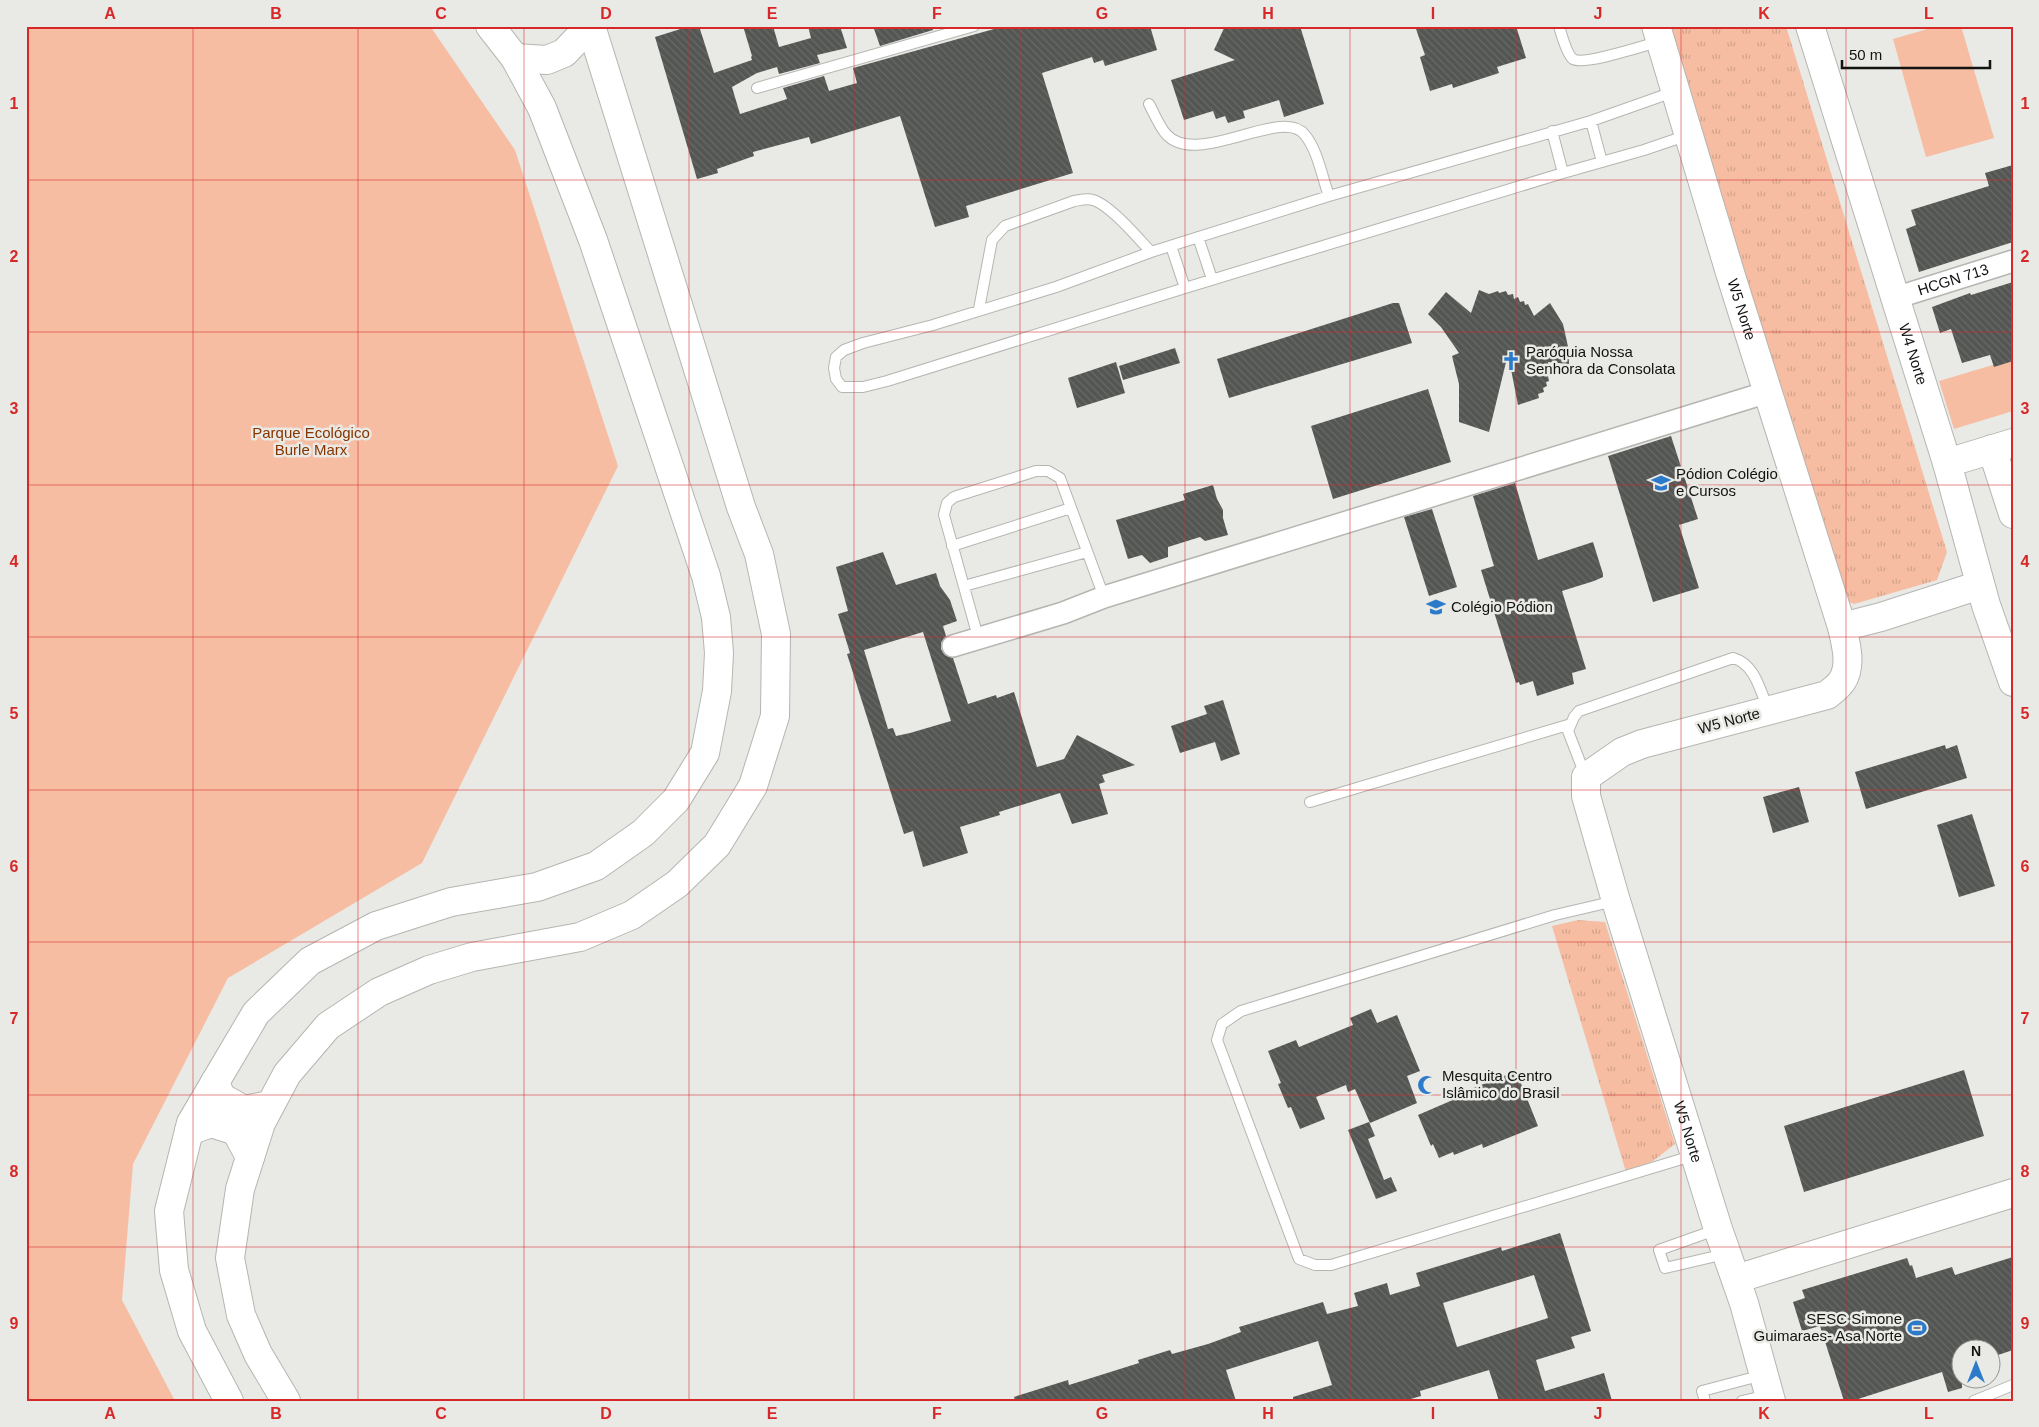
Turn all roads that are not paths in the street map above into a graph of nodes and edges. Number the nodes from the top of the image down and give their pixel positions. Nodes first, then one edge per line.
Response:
1 (490, 26) edge
2 (590, 26) edge
3 (974, 26) edge
4 (1559, 26) edge
5 (1810, 26) edge
6 (1658, 34) edge
7 (515, 58) junction
8 (757, 88) dead end
9 (1676, 90) junction
10 (1149, 104) dead end
11 (1591, 121) junction
12 (1552, 131) junction
13 (1689, 135) junction
14 (1602, 162) junction
15 (1563, 173) junction
16 (1328, 196) junction
17 (1198, 237) junction
18 (1171, 246) junction
19 (1151, 252) junction
20 (2013, 261) edge
21 (1212, 279) junction
22 (1185, 288) junction
23 (1895, 298) junction
24 (979, 309) junction
25 (1768, 392) junction
26 (2002, 446) edge
27 (1947, 463) junction
28 (1071, 508) junction
29 (2013, 514) edge
30 (952, 546) junction
31 (1087, 552) junction
32 (1980, 585) junction
33 (964, 586) junction
34 (1104, 597) junction
35 (1842, 627) junction
36 (978, 637) junction
37 (953, 646) dead end
38 (2013, 682) edge
39 (1768, 710) junction
40 (1571, 724) junction
41 (1586, 777) junction
42 (1310, 802) dead end
43 (1616, 901) junction
44 (215, 1082) junction
45 (270, 1105) junction
46 (189, 1131) junction
47 (1696, 1155) junction
48 (250, 1157) junction
49 (2013, 1193) edge
50 (1723, 1241) junction
51 (1736, 1279) junction
52 (2013, 1385) edge
53 (1768, 1390) edge
54 (1703, 1396) edge
55 (228, 1401) edge
56 (286, 1401) edge
57 (1742, 1401) edge
58 (1974, 1401) edge

1 - 7 street
2 - 7 street
2 - 45 street
3 - 8 lane
4 - 6 lane
5 - 23 street, W4 Norte
6 - 9 street, W5 Norte
7 - 44 street
9 - 11 lane
9 - 13 street, W5 Norte
10 - 16 lane
11 - 12 lane
11 - 14 lane
12 - 15 lane
12 - 16 lane
13 - 14 lane
13 - 25 street, W5 Norte
14 - 15 lane
15 - 21 lane
16 - 17 lane
17 - 18 lane
17 - 21 lane
18 - 19 lane
18 - 22 lane
19 - 24 lane
19 - 24 lane
20 - 23 street, HCGN 713
21 - 22 lane
22 - 24 lane
23 - 27 street, W4 Norte
25 - 34 street
25 - 35 street, W5 Norte
26 - 27 street
26 - 29 street
27 - 32 street, W4 Norte
28 - 30 lane
28 - 30 lane
28 - 31 lane
30 - 33 lane
31 - 33 lane
31 - 34 lane
32 - 35 street
32 - 38 street, W4 Norte
33 - 36 lane
34 - 36 street
35 - 39 street, W5 Norte
36 - 37 street
39 - 40 lane
39 - 41 street, W5 Norte
40 - 41 lane
40 - 42 lane
41 - 43 street, W5 Norte
43 - 47 street, W5 Norte
43 - 47 lane
44 - 45 street
44 - 46 street
45 - 48 street
46 - 48 street
46 - 55 street
47 - 50 street, W5 Norte
48 - 56 street
49 - 51 street
50 - 50 lane
50 - 51 street, W5 Norte
51 - 53 street, W5 Norte
52 - 58 lane
53 - 54 lane
53 - 57 lane

